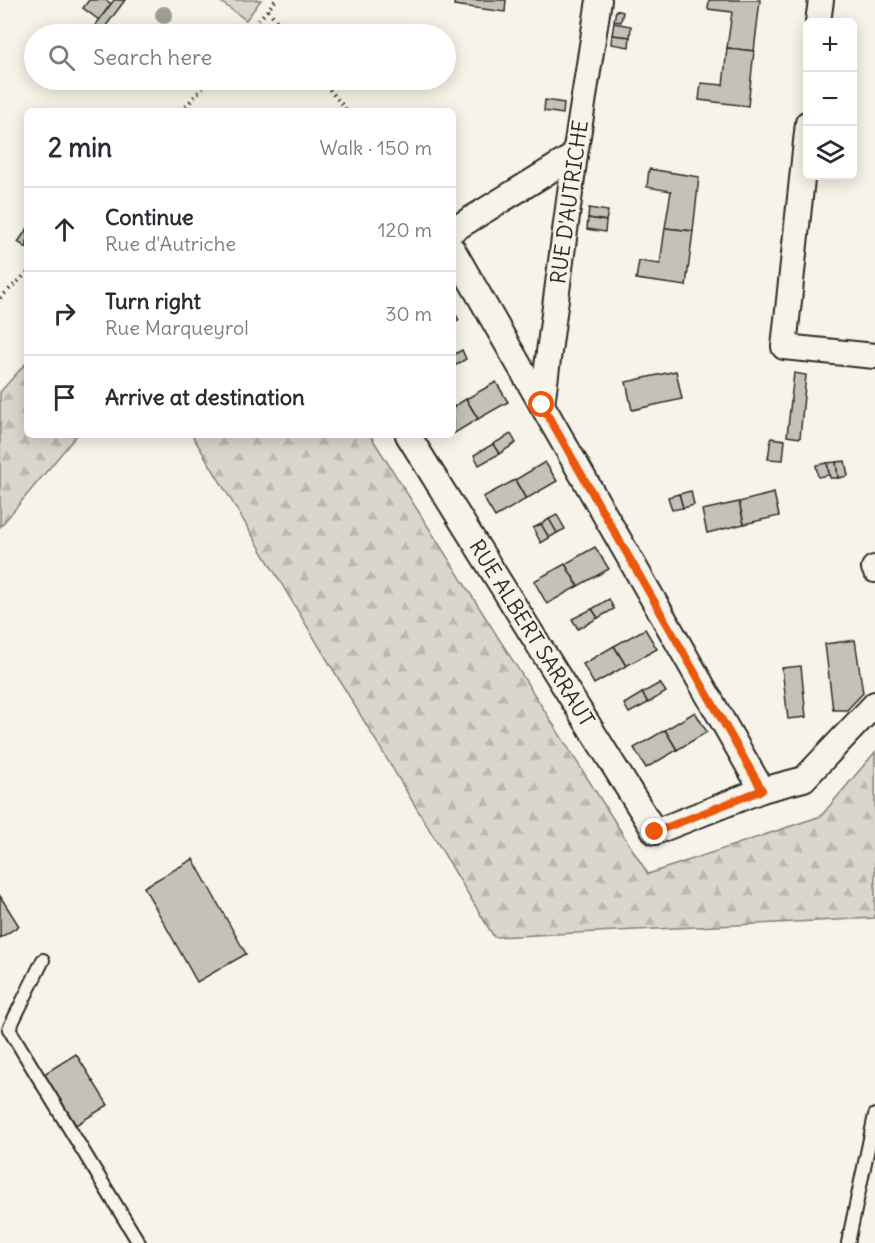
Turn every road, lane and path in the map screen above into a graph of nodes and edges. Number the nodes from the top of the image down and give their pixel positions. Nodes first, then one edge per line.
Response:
1 (276, 0) edge
2 (599, 0) edge
3 (821, 0) edge
4 (268, 10) junction
5 (819, 18) edge
6 (256, 24) edge
7 (279, 24) edge
8 (200, 90) edge
9 (330, 90) edge
10 (185, 108) edge
11 (345, 108) edge
12 (807, 126) edge
13 (575, 155) junction
14 (456, 228) edge
15 (456, 255) edge
16 (24, 276) edge
17 (0, 298) edge
18 (875, 356) edge
19 (542, 405) junction
20 (410, 438) edge
21 (875, 704) edge
22 (762, 790) junction
23 (43, 960) dead end
24 (875, 1115) edge
25 (139, 1243) edge
26 (848, 1243) edge

1 - 4 path
2 - 13 street, RUE D'AUTRICHE
3 - 5 street
4 - 6 path
4 - 7 path
8 - 10 path
9 - 11 path
12 - 18 street
13 - 14 street
13 - 19 street, RUE D'AUTRICHE
15 - 19 street
16 - 17 path
19 - 22 street
20 - 22 street, RUE ALBERT SARRAUT
21 - 22 street
23 - 25 lane
24 - 26 lane

